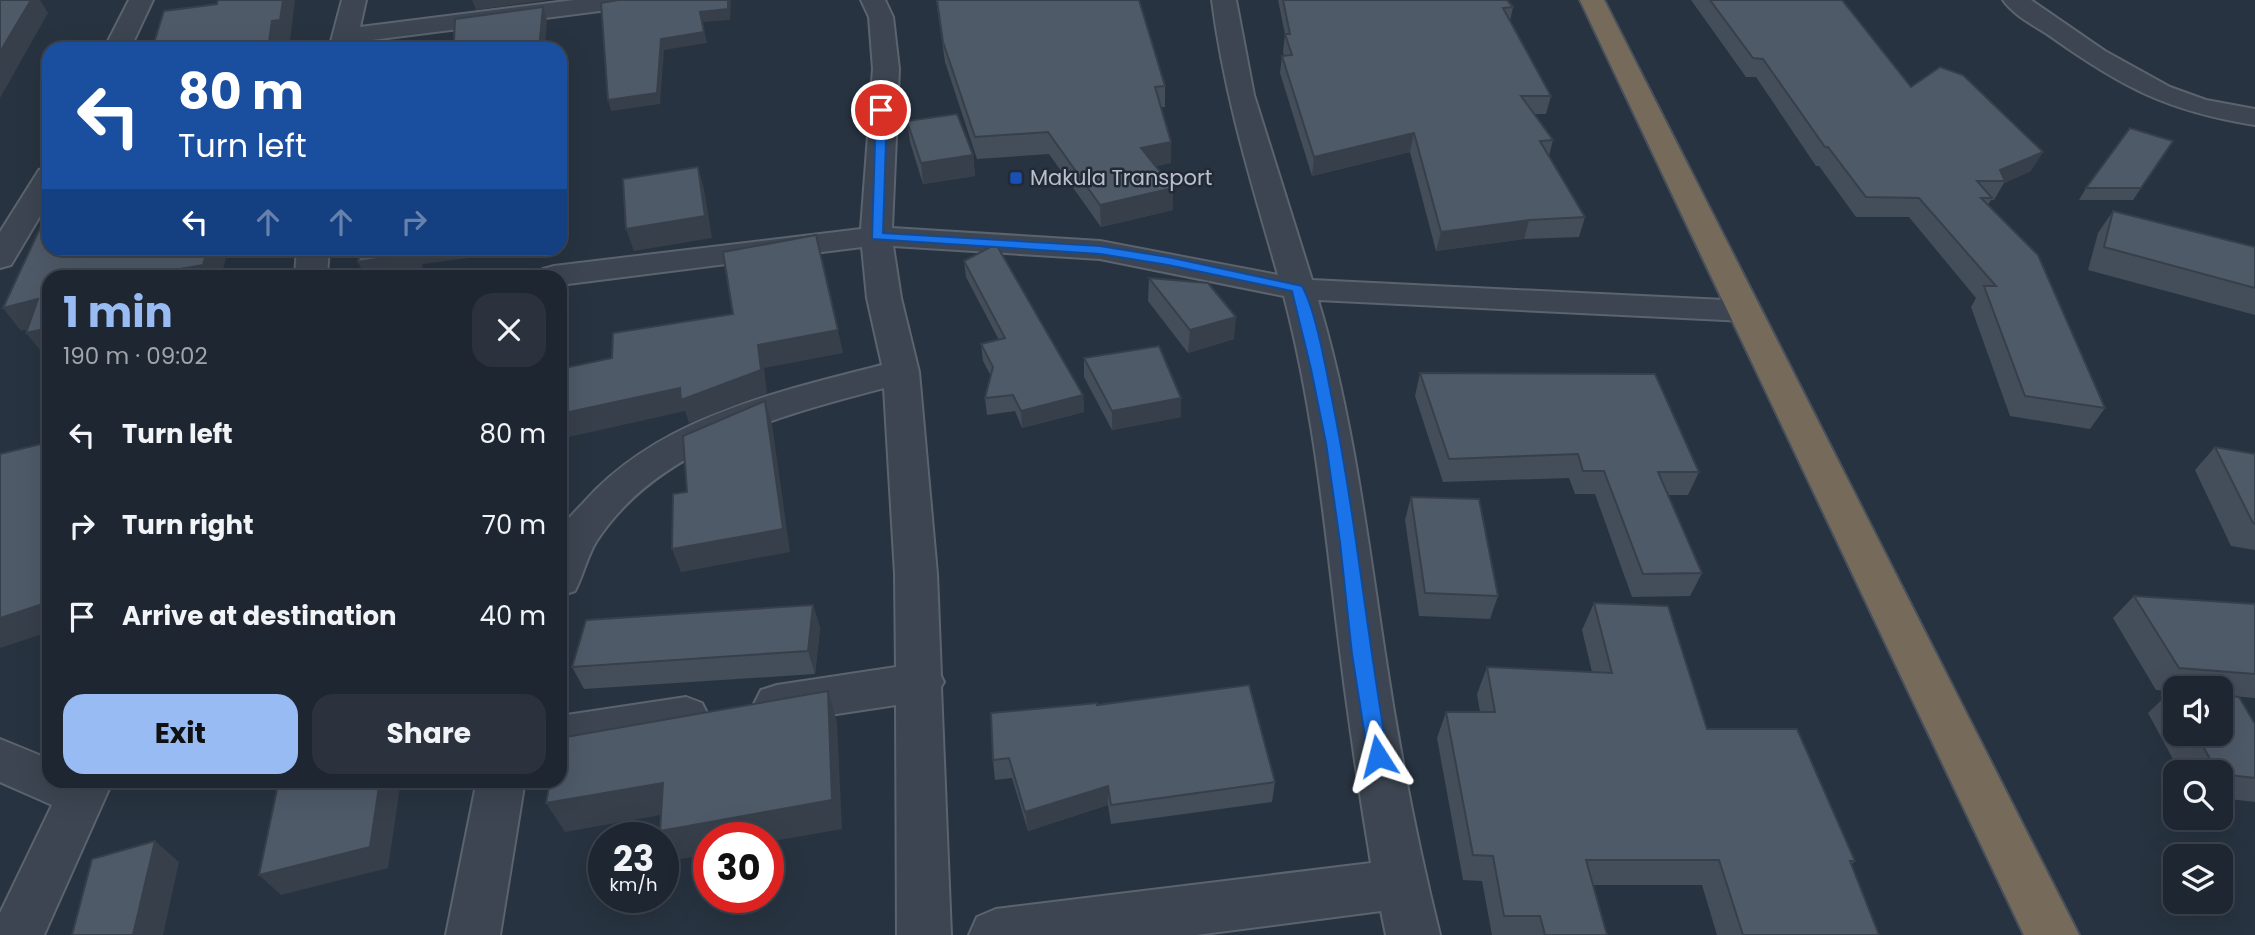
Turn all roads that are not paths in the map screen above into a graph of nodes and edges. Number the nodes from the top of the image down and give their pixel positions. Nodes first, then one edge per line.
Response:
1 (141, 0) edge
2 (354, 0) edge
3 (631, 0) edge
4 (873, 0) edge
5 (1224, 0) edge
6 (1592, 0) edge
7 (2015, 0) edge
8 (595, 2) edge
9 (120, 42) edge
10 (344, 42) edge
11 (2255, 117) edge
12 (42, 188) edge
13 (876, 236) junction
14 (0, 258) edge
15 (567, 274) edge
16 (1298, 289) junction
17 (1745, 311) junction
18 (901, 372) junction
19 (567, 564) edge
20 (921, 682) junction
21 (567, 735) edge
22 (0, 760) edge
23 (42, 774) edge
24 (85, 788) edge
25 (500, 788) edge
26 (1400, 884) junction
27 (17, 935) edge
28 (473, 935) edge
29 (924, 935) edge
30 (996, 935) edge
31 (1413, 935) edge
32 (2052, 935) edge

1 - 9 street
2 - 10 street
3 - 8 street
4 - 13 street
5 - 16 street
6 - 17 highway
7 - 11 street
8 - 10 street
12 - 14 street
13 - 15 street
13 - 16 street
13 - 18 street
16 - 17 street
16 - 26 street
17 - 32 highway
18 - 19 street
18 - 20 street
20 - 21 street
20 - 29 street
22 - 23 street
24 - 27 street
25 - 28 street
26 - 30 street
26 - 31 street

